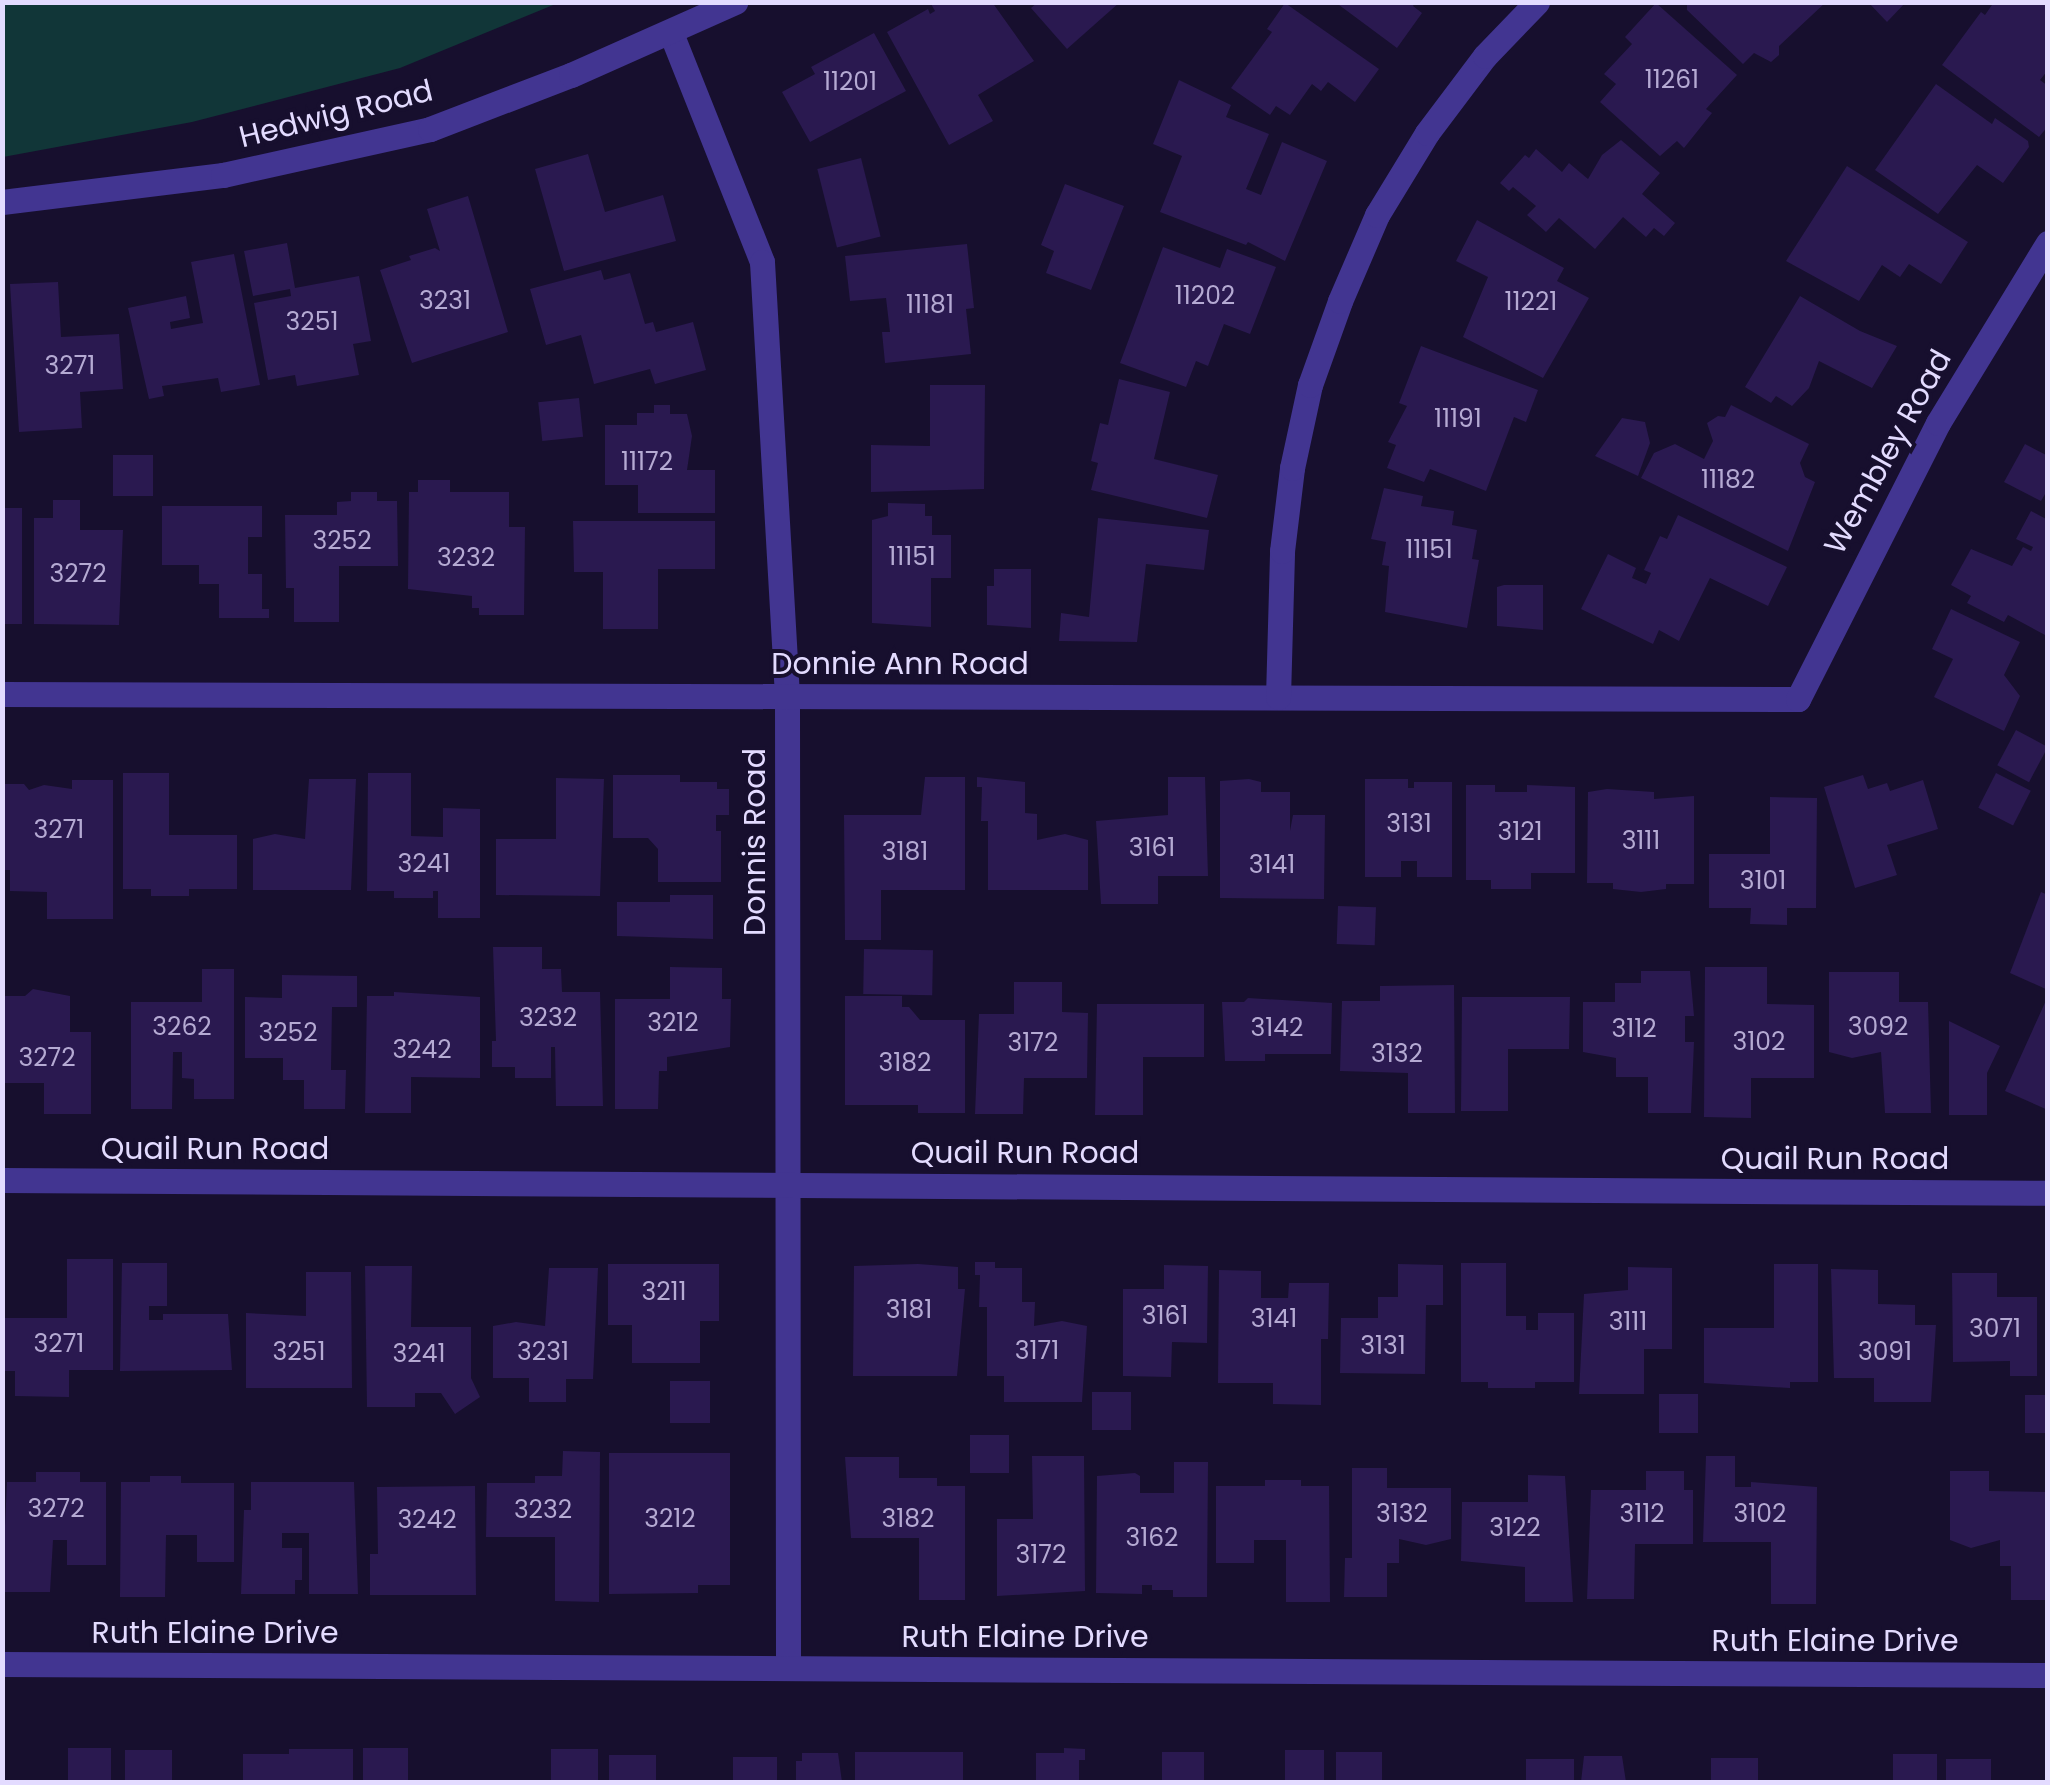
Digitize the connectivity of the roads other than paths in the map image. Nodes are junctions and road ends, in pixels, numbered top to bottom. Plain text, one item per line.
1 (735, 2) edge
2 (1538, 2) edge
3 (671, 33) junction
4 (2, 202) edge
5 (2048, 243) edge
6 (2, 694) edge
7 (787, 696) junction
8 (1278, 698) junction
9 (1798, 699) joint
10 (2, 1180) edge
11 (787, 1184) junction
12 (2048, 1193) edge
13 (2, 1664) edge
14 (788, 1668) junction
15 (2048, 1675) edge

1 - 3 street, Hedwig Road
2 - 8 street
3 - 4 street, Hedwig Road
3 - 7 street, Donnis Road
5 - 9 street, Wembley Road
6 - 7 street, Donnie Ann Road
7 - 8 street, Donnie Ann Road
7 - 11 street, Donnis Road
8 - 9 street, Donnie Ann Road
10 - 11 street, Quail Run Road
11 - 12 street, Quail Run Road
11 - 14 street, Donnis Road
13 - 14 street, Ruth Elaine Drive
14 - 15 street, Ruth Elaine Drive

